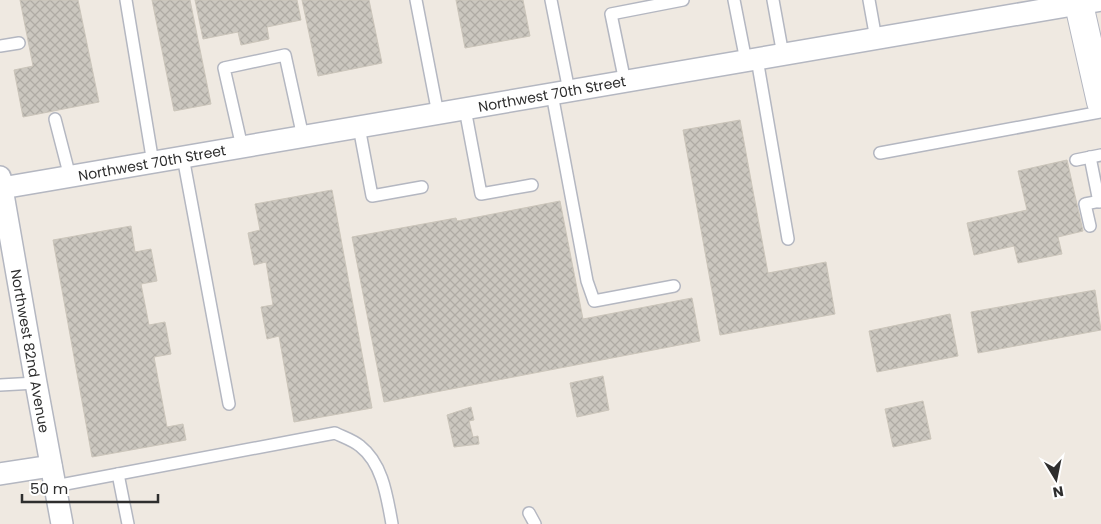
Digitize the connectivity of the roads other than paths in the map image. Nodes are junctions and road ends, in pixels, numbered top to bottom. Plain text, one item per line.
1 (126, 0) edge
2 (416, 0) edge
3 (551, 0) edge
4 (683, 0) edge
5 (734, 0) edge
6 (773, 0) edge
7 (869, 0) edge
8 (1086, 1) edge
9 (876, 39) junction
10 (19, 43) dead end
11 (0, 46) edge
12 (783, 55) junction
13 (751, 60) junction
14 (625, 82) junction
15 (560, 93) junction
16 (1101, 102) edge
17 (465, 109) junction
18 (1101, 112) edge
19 (438, 114) junction
20 (55, 119) dead end
21 (359, 127) junction
22 (303, 137) junction
23 (242, 147) junction
24 (880, 153) dead end
25 (1096, 156) edge
26 (183, 157) junction
27 (1076, 160) dead end
28 (154, 163) junction
29 (70, 177) junction
30 (1, 183) edge
31 (532, 185) dead end
32 (422, 186) dead end
33 (1100, 202) edge
34 (1090, 226) dead end
35 (788, 239) dead end
36 (6, 245) edge
37 (674, 286) dead end
38 (36, 383) junction
39 (0, 385) edge
40 (229, 404) dead end
41 (0, 474) edge
42 (118, 474) junction
43 (53, 476) junction
44 (529, 513) dead end
45 (62, 524) edge
46 (128, 524) edge
47 (392, 524) edge
48 (534, 524) edge

1 - 28 lane
2 - 19 lane
3 - 15 lane
4 - 14 lane
5 - 13 lane
6 - 12 lane
7 - 9 lane
8 - 9 street, Northwest 70th Street
8 - 16 street
9 - 12 street, Northwest 70th Street
10 - 11 lane
12 - 13 street, Northwest 70th Street
13 - 14 street, Northwest 70th Street
13 - 35 lane
14 - 15 street, Northwest 70th Street
15 - 17 street, Northwest 70th Street
15 - 37 lane
17 - 19 street, Northwest 70th Street
17 - 31 lane
18 - 24 lane
19 - 21 street, Northwest 70th Street
20 - 29 lane
21 - 22 street, Northwest 70th Street
21 - 32 lane
22 - 23 street, Northwest 70th Street
22 - 23 lane
23 - 26 street, Northwest 70th Street
25 - 27 lane
25 - 33 lane
26 - 28 street, Northwest 70th Street
26 - 40 lane
28 - 29 street, Northwest 70th Street
29 - 30 street, Northwest 70th Street
30 - 36 street, Northwest 82nd Avenue
33 - 34 lane
36 - 38 street, Northwest 82nd Avenue
38 - 39 lane
38 - 43 street, Northwest 82nd Avenue
41 - 43 street
42 - 43 lane
42 - 46 lane
42 - 47 lane
43 - 45 street, Northwest 82nd Avenue
44 - 48 lane

